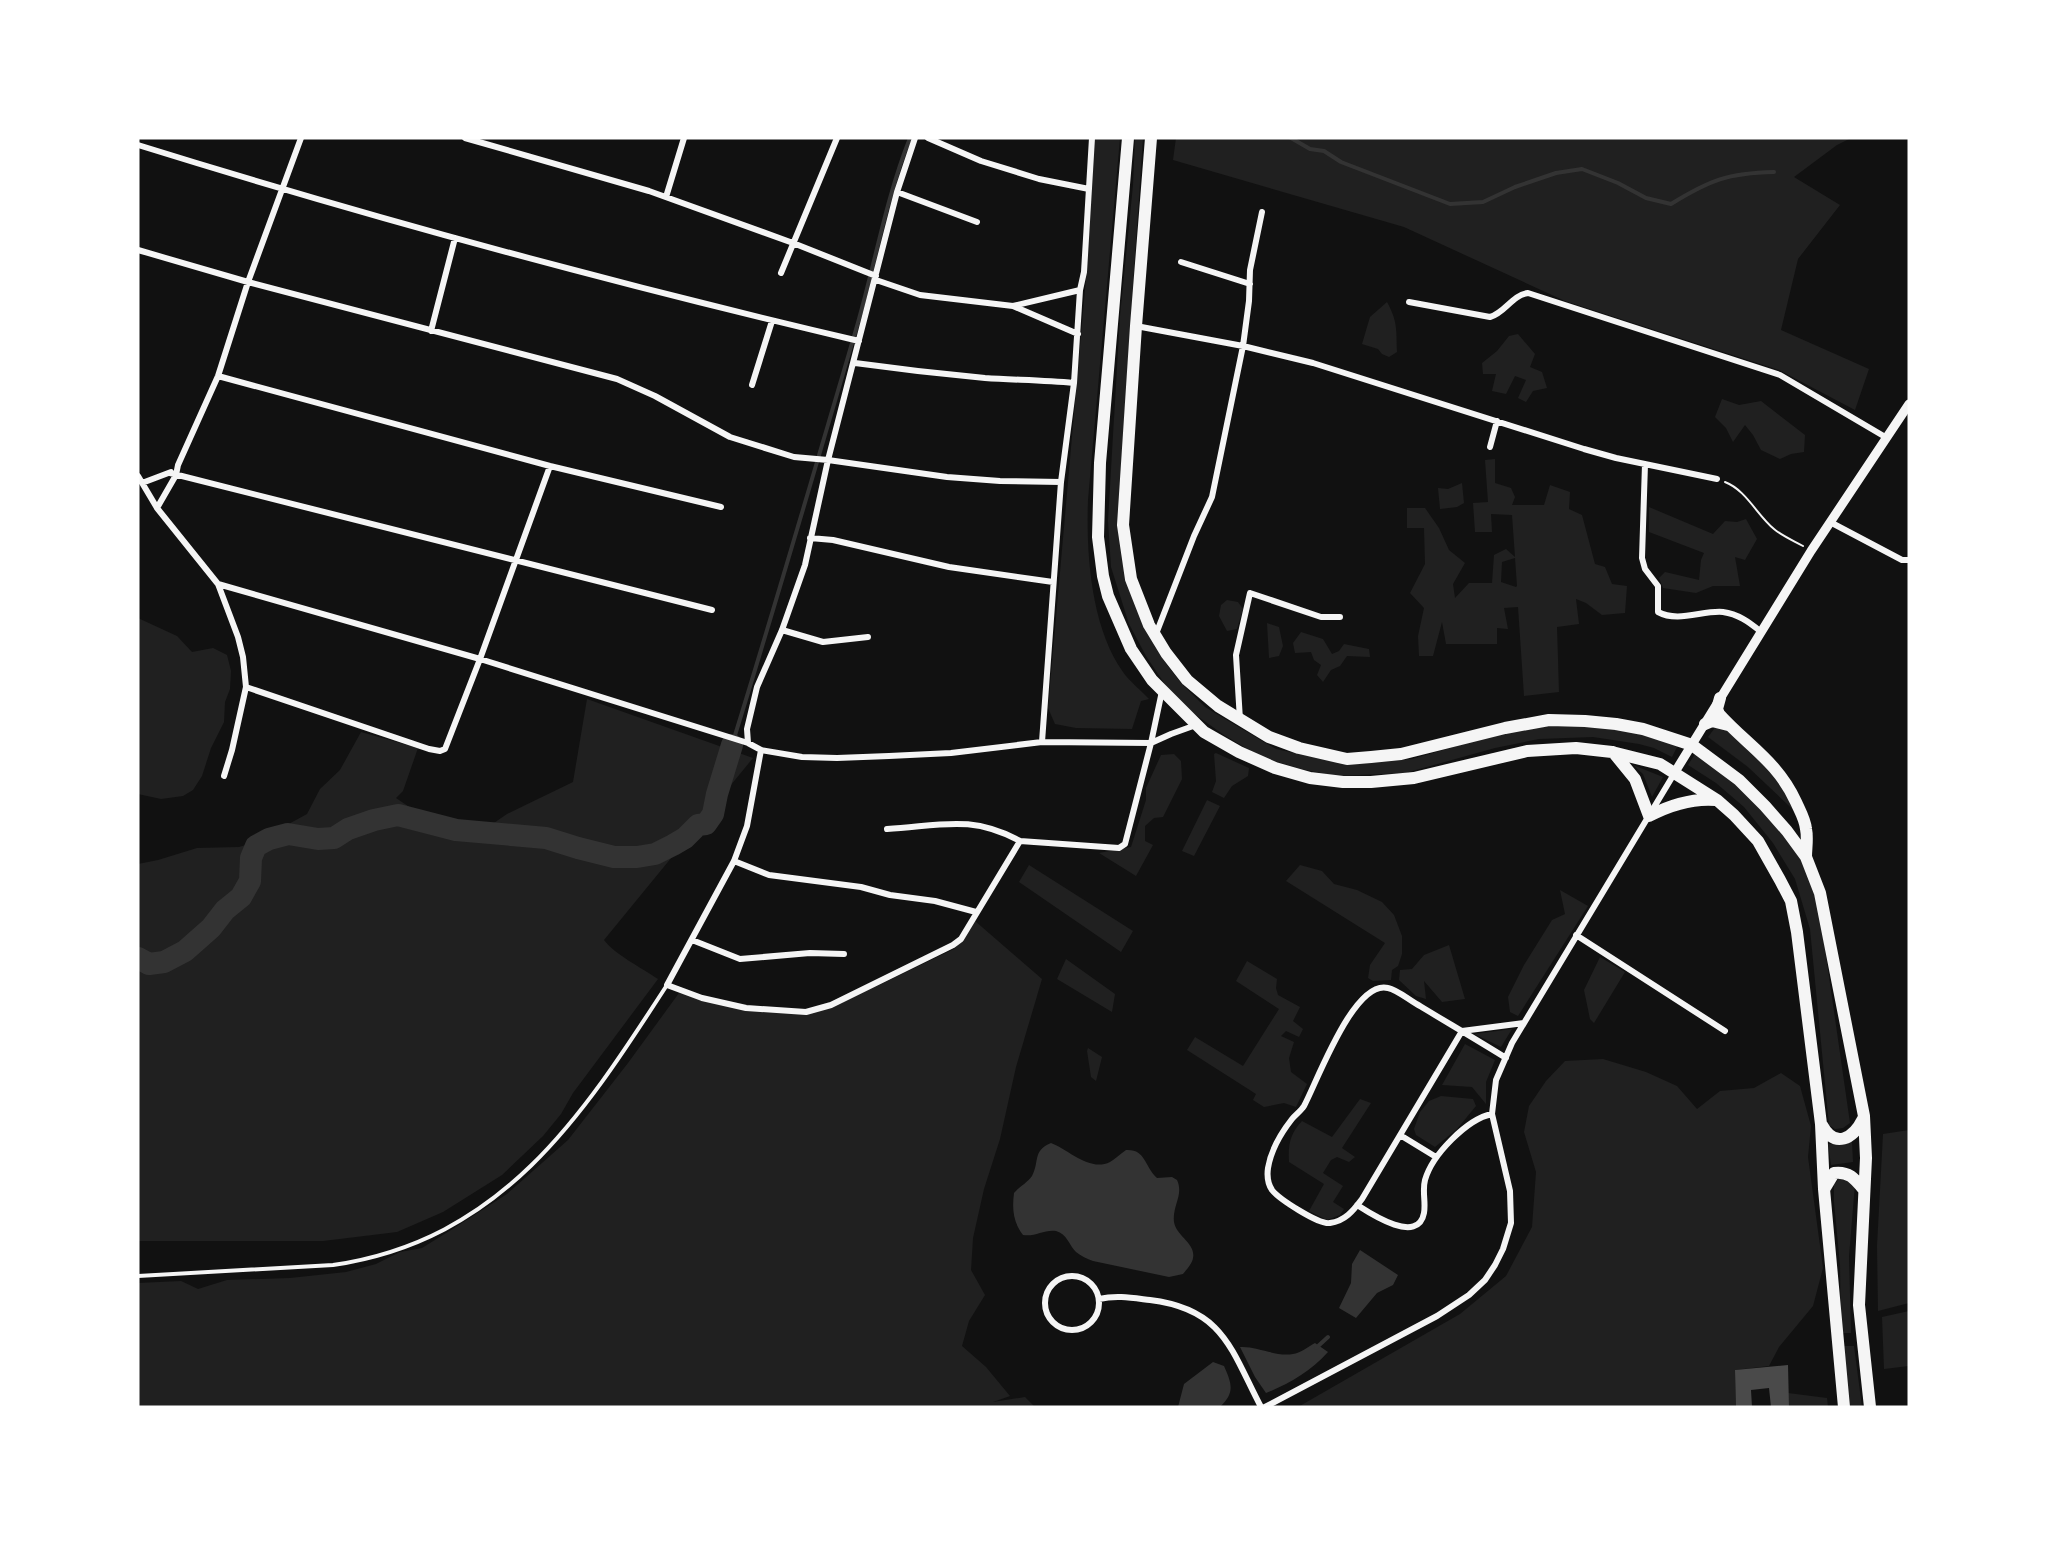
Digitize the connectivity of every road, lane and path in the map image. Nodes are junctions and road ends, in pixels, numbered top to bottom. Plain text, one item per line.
1 (301, 138) edge
2 (465, 138) edge
3 (684, 138) edge
4 (837, 138) edge
5 (915, 138) edge
6 (928, 138) edge
7 (1092, 138) edge
8 (1128, 138) edge
9 (1151, 138) edge
10 (138, 145) edge
11 (1089, 189) junction
12 (282, 190) junction
13 (897, 192) junction
14 (666, 197) junction
15 (1263, 212) dead end
16 (977, 222) dead end
17 (454, 238) junction
18 (794, 243) junction
19 (138, 250) edge
20 (1181, 262) dead end
21 (782, 273) dead end
22 (876, 278) junction
23 (248, 282) junction
24 (1250, 284) junction
25 (1080, 290) junction
26 (1409, 302) dead end
27 (1013, 306) junction
28 (772, 321) junction
29 (1136, 326) junction
30 (431, 331) junction
31 (1078, 334) junction
32 (859, 341) junction
33 (1244, 345) junction
34 (855, 363) junction
35 (218, 376) junction
36 (1074, 383) junction
37 (752, 385) dead end
38 (1909, 404) edge
39 (1497, 422) junction
40 (1887, 438) junction
41 (1490, 447) dead end
42 (826, 460) junction
43 (1645, 464) junction
44 (550, 466) junction
45 (173, 474) junction
46 (140, 479) edge
47 (1716, 479) joint
48 (1061, 482) junction
49 (721, 507) dead end
50 (157, 508) junction
51 (1830, 522) junction
52 (810, 538) junction
53 (1811, 551) junction
54 (516, 560) junction
55 (1909, 560) edge
56 (1053, 582) junction
57 (218, 584) junction
58 (712, 610) dead end
59 (1340, 617) dead end
60 (782, 630) junction
61 (1760, 631) junction
62 (1155, 635) junction
63 (868, 637) dead end
64 (480, 659) junction
65 (246, 687) junction
66 (1162, 691) junction
67 (1720, 698) junction
68 (1240, 721) junction
69 (1705, 724) junction
70 (1196, 725) junction
71 (1728, 725) junction
72 (1042, 742) junction
73 (748, 743) junction
74 (1151, 743) junction
75 (1692, 745) junction
76 (761, 750) junction
77 (1612, 752) junction
78 (1675, 772) junction
79 (224, 776) dead end
80 (1717, 800) junction
81 (1649, 816) junction
82 (887, 829) dead end
83 (1020, 841) junction
84 (1806, 857) junction
85 (734, 861) junction
86 (976, 912) junction
87 (1576, 935) junction
88 (692, 940) junction
89 (844, 954) dead end
90 (667, 985) junction
91 (1524, 1023) junction
92 (1462, 1031) junction
93 (1725, 1031) dead end
94 (1506, 1058) junction
95 (1492, 1114) junction
96 (1864, 1116) junction
97 (1821, 1124) junction
98 (1400, 1135) junction
99 (1436, 1157) junction
100 (1824, 1189) junction
101 (1864, 1190) junction
102 (1358, 1205) junction
103 (138, 1276) edge
104 (1099, 1299) junction
105 (1263, 1407) edge
106 (1844, 1407) edge
107 (1870, 1407) edge

1 - 12 street
2 - 14 street
3 - 14 street
4 - 18 street
5 - 13 street
6 - 11 street
7 - 11 street
8 - 66 main road
9 - 29 main road
10 - 12 street
11 - 25 street
12 - 17 street
12 - 23 street
13 - 16 street
13 - 22 street
14 - 18 street
15 - 24 street
17 - 28 street
17 - 30 street
18 - 21 street
18 - 22 street
19 - 23 street
20 - 24 street
22 - 27 street
22 - 32 street
23 - 30 street
23 - 35 street
24 - 33 street
25 - 27 street
25 - 31 street
26 - 40 street
27 - 31 street
28 - 32 street
28 - 37 street
29 - 33 street
29 - 62 main road
30 - 42 street
31 - 36 street
32 - 34 street
33 - 39 street
33 - 62 street
34 - 36 street
34 - 42 street
35 - 44 street
35 - 45 street
36 - 48 street
38 - 40 street
39 - 41 street
39 - 43 street
40 - 51 street
42 - 48 street
42 - 52 street
43 - 47 street
43 - 61 street
44 - 49 street
44 - 54 street
45 - 46 street
45 - 50 street
45 - 54 street
46 - 50 street
47 - 53 path
48 - 56 street
50 - 57 street
51 - 53 street
51 - 55 street
52 - 56 street
52 - 60 street
53 - 61 street
54 - 58 street
54 - 64 street
56 - 72 street
57 - 64 street
57 - 65 street
59 - 68 street
60 - 63 street
60 - 73 street
61 - 67 street
62 - 68 main road
64 - 65 street
64 - 73 street
65 - 79 street
66 - 70 main road
66 - 74 street
67 - 69 street
67 - 71 main road
68 - 75 main road
69 - 71 main road
69 - 75 street
70 - 74 street
70 - 77 main road
71 - 84 main road
72 - 74 street
72 - 76 street
73 - 76 street
74 - 83 street
75 - 78 street
75 - 84 main road
76 - 85 street
77 - 78 main road
77 - 81 main road
78 - 80 main road
78 - 81 street
80 - 81 main road
80 - 97 main road
81 - 87 street
82 - 83 street
83 - 86 street
84 - 96 main road
85 - 86 street
85 - 88 street
86 - 90 street
87 - 91 street
87 - 93 street
88 - 89 street
88 - 90 street
90 - 103 lane
91 - 92 street
91 - 94 street
92 - 94 street
92 - 98 street
92 - 102 street
94 - 95 street
95 - 99 street
95 - 105 street
96 - 97 main road
96 - 101 main road
97 - 100 main road
98 - 99 street
98 - 102 street
99 - 102 street
100 - 101 main road
100 - 106 main road
101 - 107 main road
104 - 104 street
104 - 105 street

